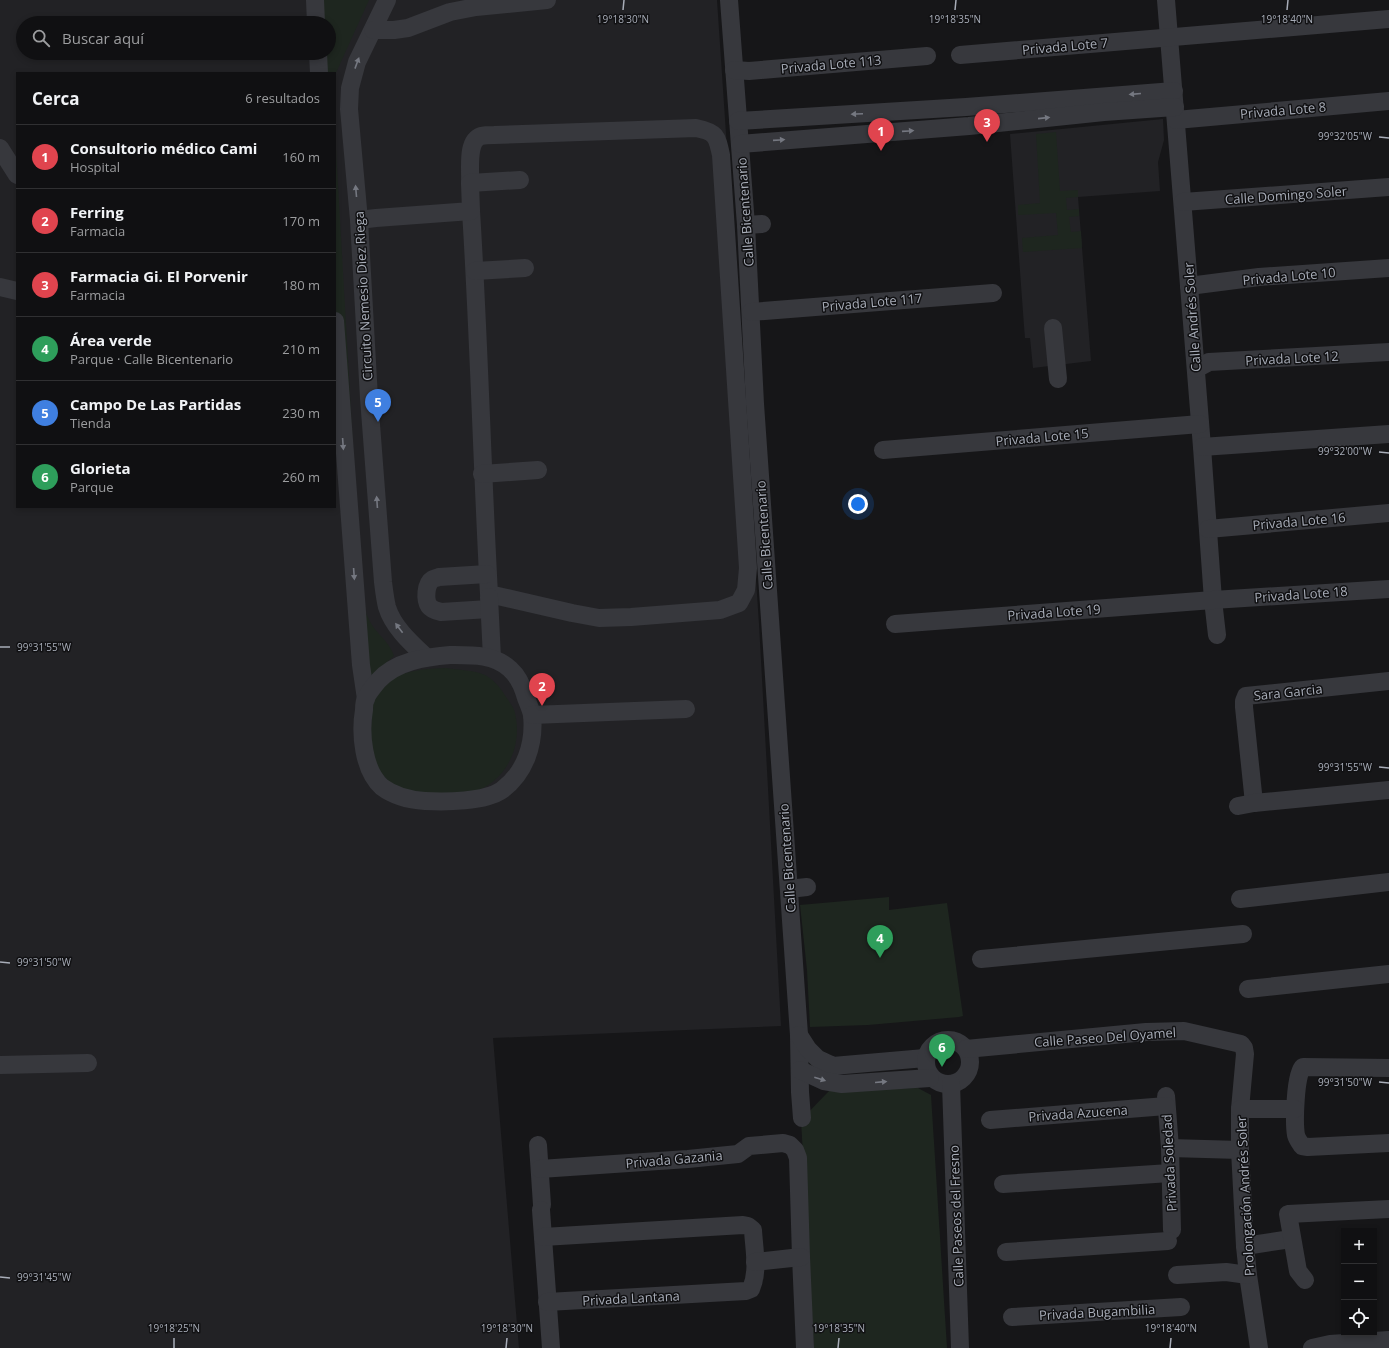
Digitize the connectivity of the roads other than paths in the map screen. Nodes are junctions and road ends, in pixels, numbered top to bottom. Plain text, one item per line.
1 (315, 0) edge
2 (387, 0) edge
3 (547, 0) edge
4 (729, 0) edge
5 (1166, 0) edge
6 (316, 16) edge
7 (1389, 20) edge
8 (373, 30) junction
9 (1170, 37) junction
10 (960, 55) dead end
11 (927, 56) dead end
12 (318, 60) edge
13 (734, 70) junction
14 (319, 72) edge
15 (1389, 101) edge
16 (1175, 106) junction
17 (966, 108) junction
18 (738, 121) junction
19 (969, 126) junction
20 (740, 144) junction
21 (0, 148) edge
22 (16, 173) edge
23 (520, 180) dead end
24 (470, 183) junction
25 (1389, 188) edge
26 (1183, 202) junction
27 (471, 211) junction
28 (359, 220) junction
29 (525, 268) dead end
30 (1389, 268) edge
31 (475, 271) junction
32 (1189, 286) junction
33 (0, 287) edge
34 (16, 291) edge
35 (993, 293) dead end
36 (751, 312) junction
37 (1053, 328) dead end
38 (336, 337) edge
39 (1389, 352) edge
40 (1196, 369) junction
41 (1058, 379) dead end
42 (369, 398) junction
43 (340, 400) junction
44 (1200, 424) junction
45 (1389, 434) edge
46 (1202, 447) junction
47 (884, 450) dead end
48 (538, 470) dead end
49 (482, 474) junction
50 (1389, 513) edge
51 (1208, 529) junction
52 (488, 574) junction
53 (1389, 589) edge
54 (1213, 600) junction
55 (489, 602) junction
56 (895, 624) dead end
57 (1217, 635) dead end
58 (426, 657) junction
59 (492, 658) junction
60 (1389, 681) edge
61 (366, 699) junction
62 (686, 709) dead end
63 (532, 714) junction
64 (1389, 790) edge
65 (1389, 882) edge
66 (807, 887) dead end
67 (789, 889) junction
68 (1240, 899) dead end
69 (1243, 934) dead end
70 (981, 960) dead end
71 (1389, 974) edge
72 (1248, 989) dead end
73 (799, 1035) junction
74 (1242, 1044) joint
75 (966, 1049) junction
76 (925, 1058) junction
77 (88, 1062) dead end
78 (0, 1065) edge
79 (1389, 1068) edge
80 (800, 1070) junction
81 (930, 1078) junction
82 (951, 1084) junction
83 (1166, 1101) joint
84 (1240, 1109) junction
85 (1295, 1109) junction
86 (802, 1118) dead end
87 (990, 1120) dead end
88 (1389, 1143) edge
89 (538, 1145) dead end
90 (1170, 1148) junction
91 (1240, 1150) junction
92 (540, 1169) junction
93 (1170, 1173) junction
94 (1003, 1184) dead end
95 (1389, 1209) edge
96 (543, 1237) junction
97 (1291, 1239) junction
98 (1245, 1246) junction
99 (1006, 1252) dead end
100 (801, 1257) junction
101 (755, 1262) junction
102 (1177, 1275) dead end
103 (1248, 1275) junction
104 (1305, 1280) dead end
105 (547, 1302) junction
106 (1181, 1308) dead end
107 (1012, 1317) dead end
108 (1389, 1340) edge
109 (551, 1348) edge
110 (805, 1348) edge
111 (960, 1348) edge
112 (1259, 1348) edge
113 (1312, 1348) edge

1 - 6 street
2 - 8 street, Circuito Nemesio Diez Riega
3 - 8 street
4 - 13 street, Calle Bicentenario
5 - 9 street, Calle Andrés Soler
7 - 9 street, Privada Lote 7
28 -> 8 street, Circuito Nemesio Diez Riega
9 - 10 street, Privada Lote 7
9 - 16 street, Calle Andrés Soler
11 - 13 street, Privada Lote 113
12 - 14 street
13 - 18 street, Calle Bicentenario
15 - 16 street, Privada Lote 8
16 -> 17 street
19 -> 16 street
16 - 26 street, Calle Andrés Soler
17 -> 18 street
17 - 19 street
18 - 20 street, Calle Bicentenario
20 -> 19 street
20 - 36 street, Calle Bicentenario
21 - 22 street
23 - 24 street
24 - 27 street
24 - 55 street
25 - 26 street, Calle Domingo Soler
26 - 32 street, Calle Andrés Soler
27 - 28 street
27 - 31 street
28 - 42 street, Circuito Nemesio Diez Riega
29 - 31 street
30 - 32 street, Privada Lote 10
31 - 49 street
32 - 40 street, Calle Andrés Soler
33 - 34 street
35 - 36 street, Privada Lote 117
36 - 67 street, Calle Bicentenario
37 - 41 street
38 - 43 street
39 - 40 street, Privada Lote 12
40 - 44 street, Calle Andrés Soler
42 - 43 street
58 -> 42 street, Circuito Nemesio Diez Riega
43 -> 61 street
44 - 46 street, Calle Andrés Soler
44 - 47 street, Privada Lote 15
45 - 46 street
46 - 51 street, Calle Andrés Soler
48 - 49 street
49 - 52 street
50 - 51 street, Privada Lote 16
51 - 54 street, Calle Andrés Soler
52 - 55 street
52 - 55 street
53 - 54 street, Privada Lote 18
54 - 56 street, Privada Lote 19
54 - 57 street, Calle Andrés Soler
55 - 59 street
58 - 59 street
58 - 61 street
59 - 63 street
60 - 64 street, Sara Garcia
61 - 63 street
62 - 63 street
65 - 68 street
66 - 67 street
67 - 73 street, Calle Bicentenario
69 - 70 street
71 - 72 street
73 - 76 street
73 - 80 street, Calle Bicentenario
74 - 75 street, Calle Paseo Del Oyamel
74 - 84 street, Prolongación Andrés Soler
75 - 76 street
75 - 82 street
76 - 81 street
77 - 78 street
79 - 85 street
80 -> 81 street
80 - 86 street, Calle Bicentenario
81 - 82 street
82 - 111 street, Calle Paseos del Fresno
83 - 87 street, Privada Azucena
83 - 90 street, Privada Soledad
84 - 85 street
84 - 91 street, Prolongación Andrés Soler
85 - 88 street
89 - 92 street
90 - 91 street
90 - 93 street, Privada Soledad
91 - 98 street, Prolongación Andrés Soler
92 - 96 street
92 - 100 street, Privada Gazania
93 - 94 street
93 - 99 street, Privada Soledad
95 - 97 street
96 - 101 street, Privada Lantana
96 - 105 street
97 - 98 street
97 - 104 street
98 - 103 street, Prolongación Andrés Soler
100 - 101 street
100 - 110 street
101 - 105 street, Privada Lantana
102 - 103 street
103 - 112 street, Prolongación Andrés Soler
105 - 109 street
106 - 107 street, Privada Bugambilia
108 - 113 street

